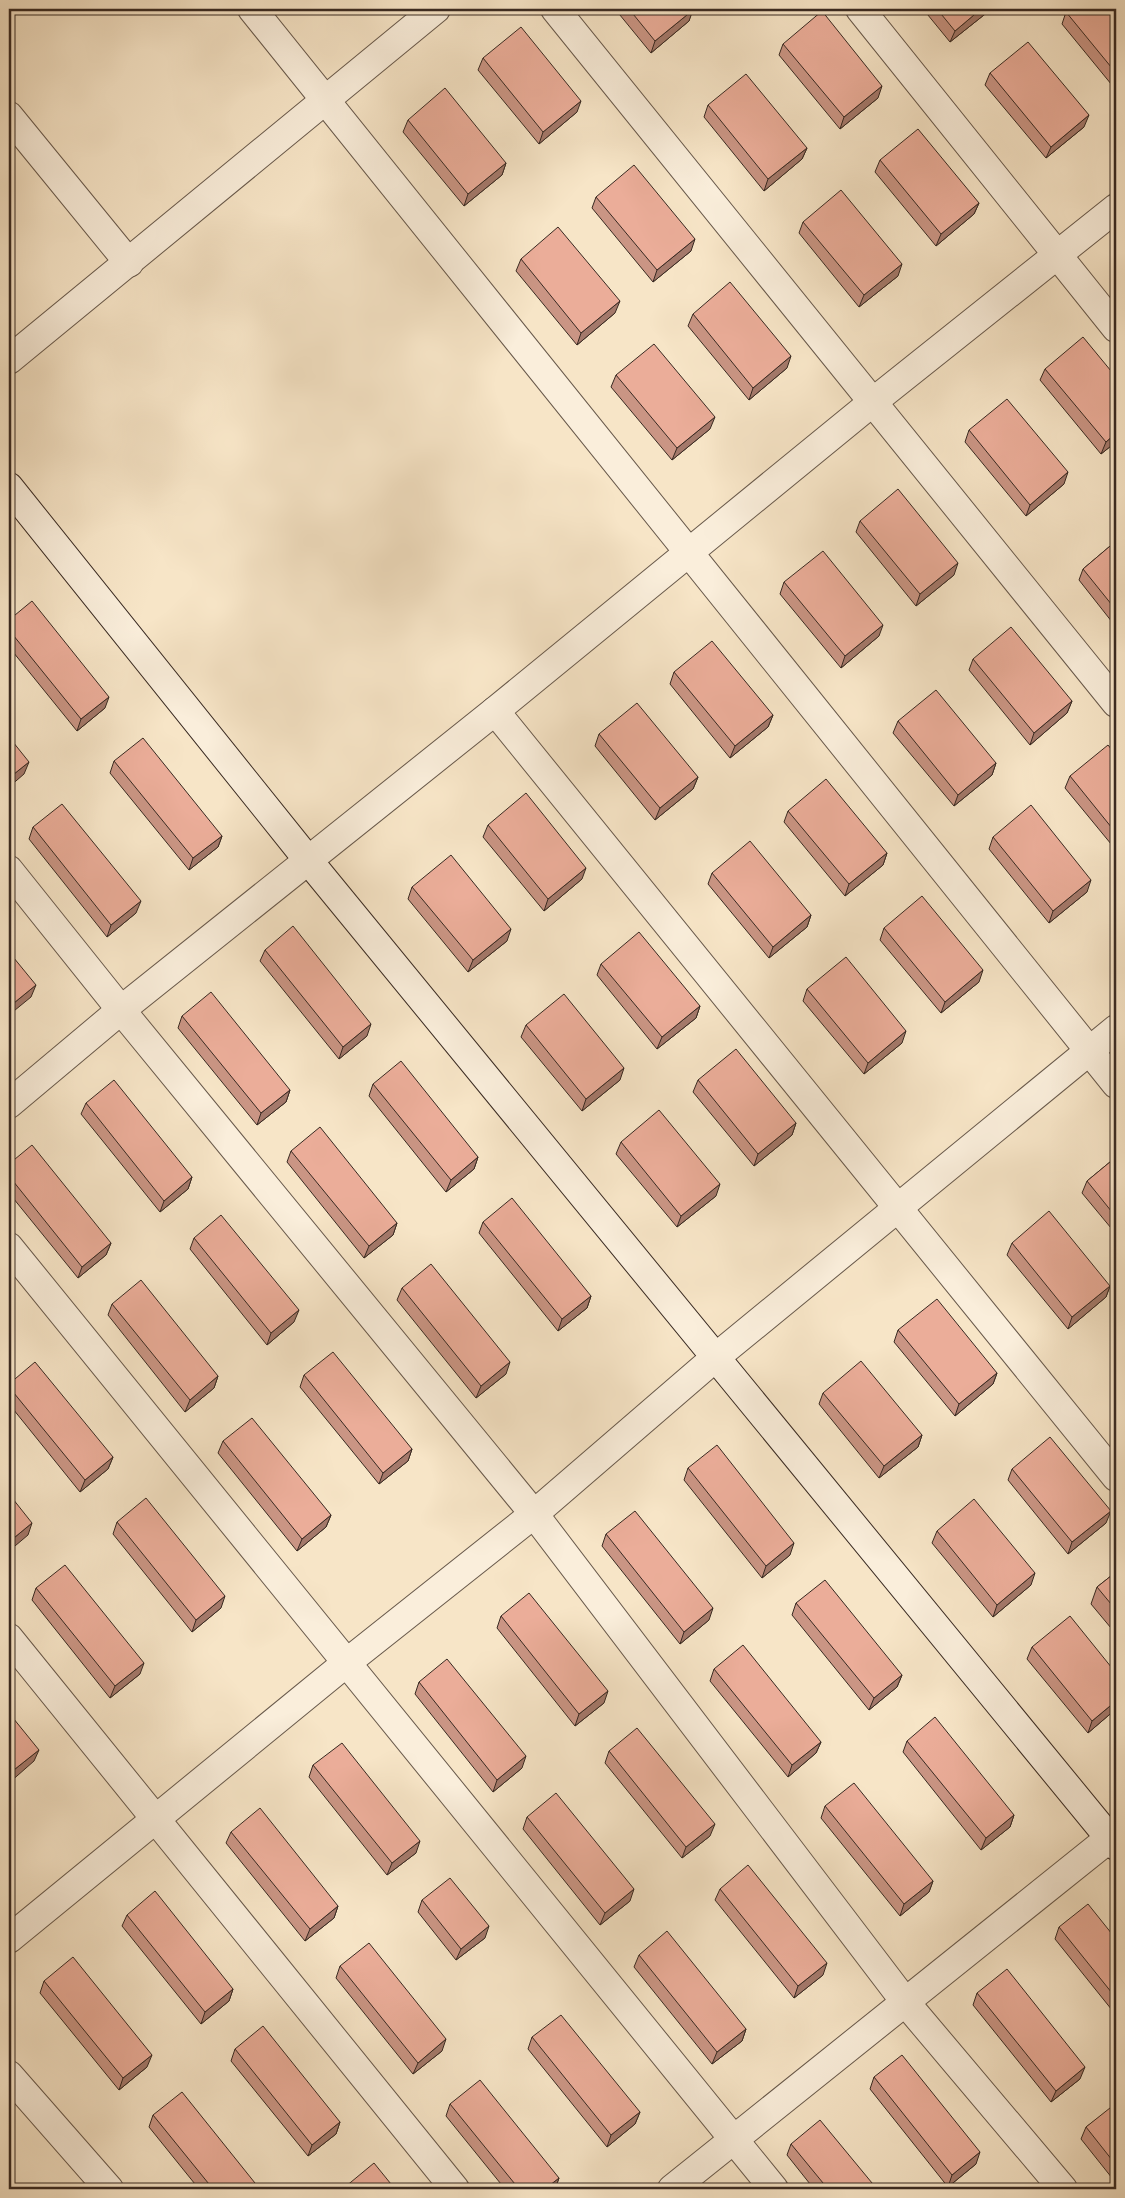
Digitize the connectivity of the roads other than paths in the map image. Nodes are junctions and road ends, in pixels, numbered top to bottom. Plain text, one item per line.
1 (252, 9) edge
2 (436, 9) edge
3 (555, 9) edge
4 (860, 9) edge
5 (326, 99) junction
6 (9, 116) edge
7 (1116, 208) edge
8 (1058, 256) junction
9 (129, 263) junction
10 (1116, 328) edge
11 (9, 360) edge
12 (874, 401) junction
13 (9, 487) edge
14 (689, 552) junction
15 (1116, 703) edge
16 (495, 711) junction
17 (308, 860) junction
18 (9, 870) edge
19 (121, 1010) junction
20 (1116, 1029) edge
21 (1089, 1051) junction
22 (1116, 1084) edge
23 (9, 1104) edge
24 (898, 1208) junction
25 (9, 1247) edge
26 (716, 1357) junction
27 (1116, 1477) edge
28 (534, 1514) junction
29 (9, 1638) edge
30 (346, 1664) junction
31 (156, 1819) junction
32 (1114, 1839) edge
33 (9, 1939) edge
34 (906, 2003) junction
35 (9, 2075) edge
36 (733, 2139) junction
37 (109, 2189) edge
38 (455, 2189) edge
39 (672, 2189) edge
40 (774, 2189) edge
41 (1063, 2189) edge

1 - 5 street
2 - 5 street
3 - 12 street
4 - 8 street
5 - 9 street
5 - 14 street
6 - 9 street
7 - 8 street
8 - 10 street
8 - 12 street
9 - 11 street
12 - 14 street
12 - 15 street
13 - 17 street
14 - 16 street
14 - 21 street
16 - 17 street
16 - 24 street
17 - 19 street
17 - 26 street
18 - 19 street
19 - 23 street
19 - 28 street
20 - 21 street
21 - 22 street
21 - 24 street
24 - 26 street
24 - 27 street
25 - 30 street
26 - 28 street
26 - 32 street
28 - 30 street
28 - 34 street
29 - 31 street
30 - 31 street
30 - 36 street
31 - 33 street
31 - 38 street
32 - 34 street
34 - 36 street
34 - 41 street
35 - 37 street
36 - 39 street
36 - 40 street

